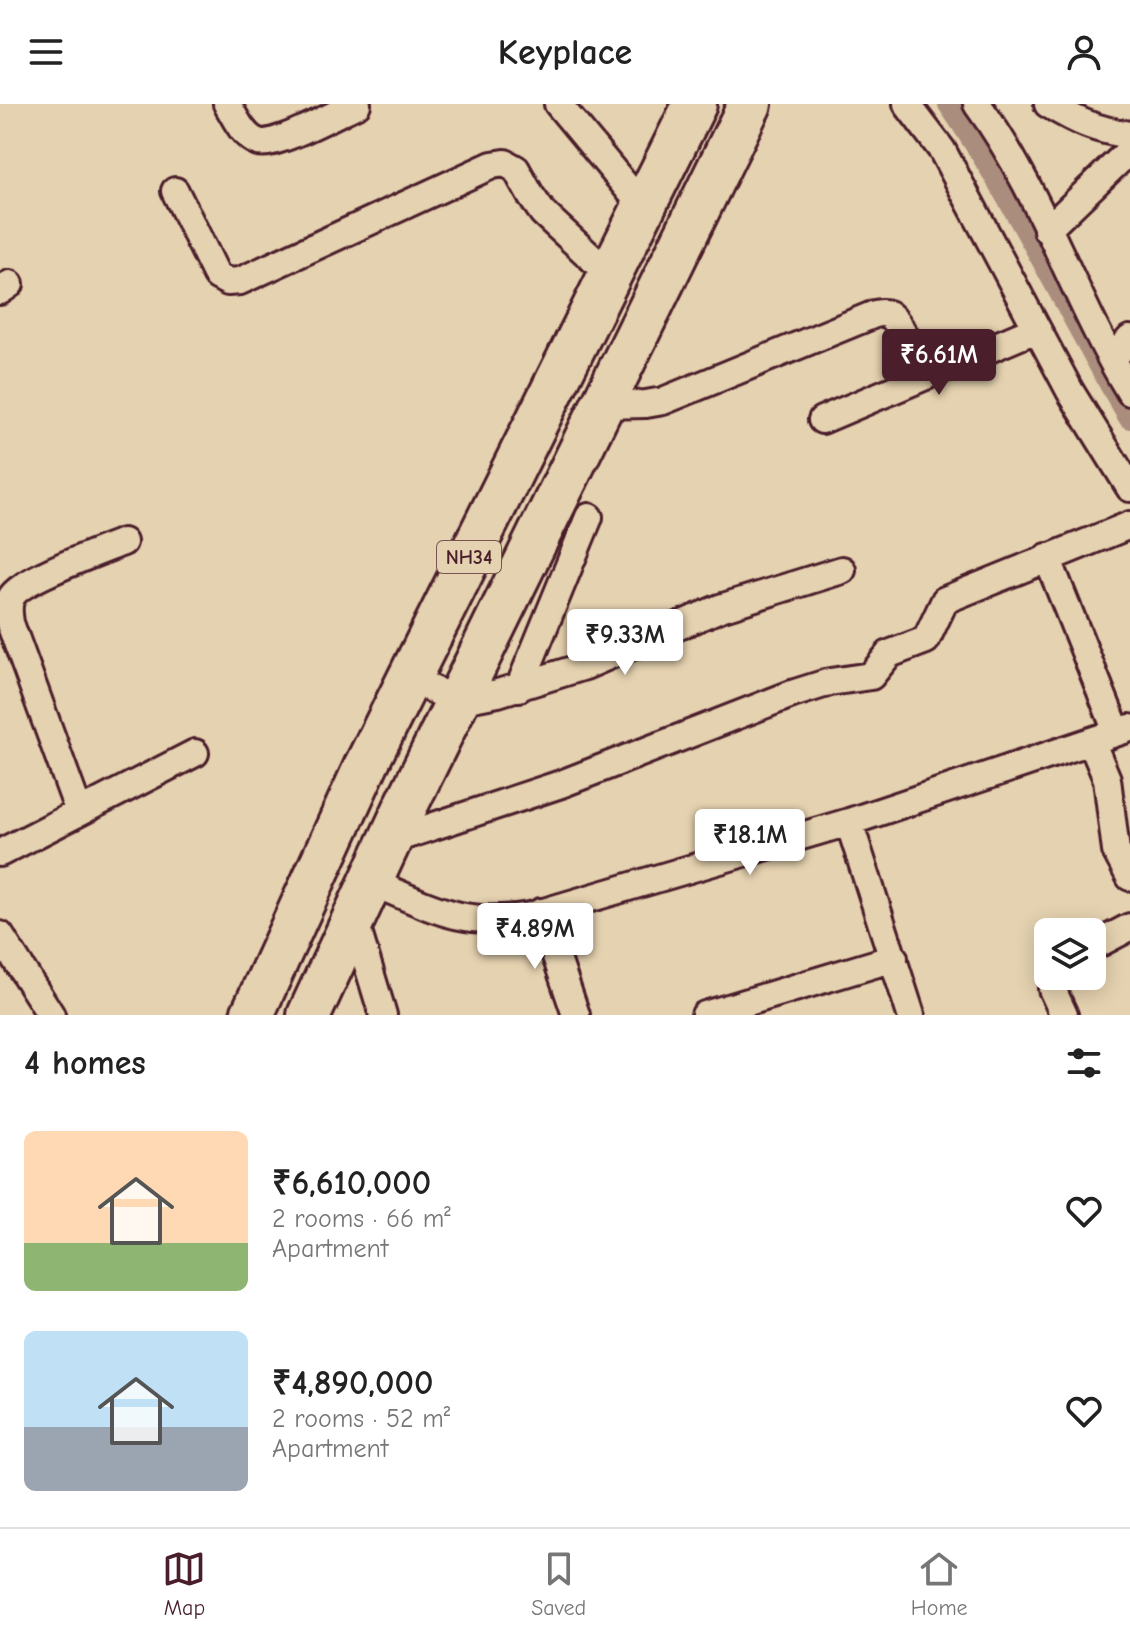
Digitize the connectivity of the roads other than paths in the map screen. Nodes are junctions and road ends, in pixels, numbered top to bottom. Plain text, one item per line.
1 (227, 104) edge
2 (357, 104) edge
3 (558, 104) edge
4 (695, 104) edge
5 (750, 104) edge
6 (907, 104) edge
7 (977, 104) edge
8 (1048, 104) edge
9 (1130, 135) edge
10 (1130, 150) edge
11 (175, 191) dead end
12 (644, 208) junction
13 (1047, 230) junction
14 (610, 275) junction
15 (1036, 329) junction
16 (1130, 339) edge
17 (1112, 359) junction
18 (926, 376) junction
19 (1130, 392) edge
20 (602, 405) junction
21 (822, 420) dead end
22 (1130, 488) edge
23 (589, 517) dead end
24 (1130, 525) edge
25 (123, 542) dead end
26 (1047, 557) junction
27 (842, 570) dead end
28 (409, 678) junction
29 (519, 688) junction
30 (457, 701) junction
31 (1124, 730) edge
32 (1091, 741) junction
33 (195, 753) dead end
34 (79, 812) junction
35 (849, 822) junction
36 (389, 841) junction
37 (0, 853) edge
38 (1130, 877) edge
39 (362, 900) junction
40 (541, 912) junction
41 (1130, 927) edge
42 (0, 935) edge
43 (1106, 940) edge
44 (894, 958) junction
45 (1052, 990) edge
46 (51, 1015) edge
47 (252, 1015) edge
48 (309, 1015) edge
49 (383, 1015) edge
50 (576, 1015) edge
51 (705, 1015) edge
52 (911, 1015) edge
53 (1064, 1015) edge

1 - 2 street
3 - 12 street
4 - 12 highway, NH34
5 - 20 highway, NH34
6 - 15 street
7 - 13 street
8 - 9 street
10 - 13 street
11 - 14 street
12 - 14 highway, NH34
13 - 17 street
14 - 28 highway, NH34
15 - 18 street
15 - 22 street
16 - 17 street
17 - 19 street
18 - 20 street
18 - 21 street
20 - 30 highway, NH34
23 - 29 street
24 - 26 street
25 - 34 street
26 - 31 street
26 - 36 street
27 - 29 street
28 - 30 street
28 - 47 highway, NH34
29 - 30 street
30 - 36 highway, NH34
31 - 32 street
32 - 35 street
32 - 38 street
33 - 34 street
34 - 37 street
35 - 40 street
35 - 44 street
36 - 39 highway, NH34
39 - 40 street
39 - 48 highway, NH34
39 - 49 street
40 - 50 street
41 - 43 street
42 - 46 street
44 - 51 street
44 - 52 street
45 - 53 street

